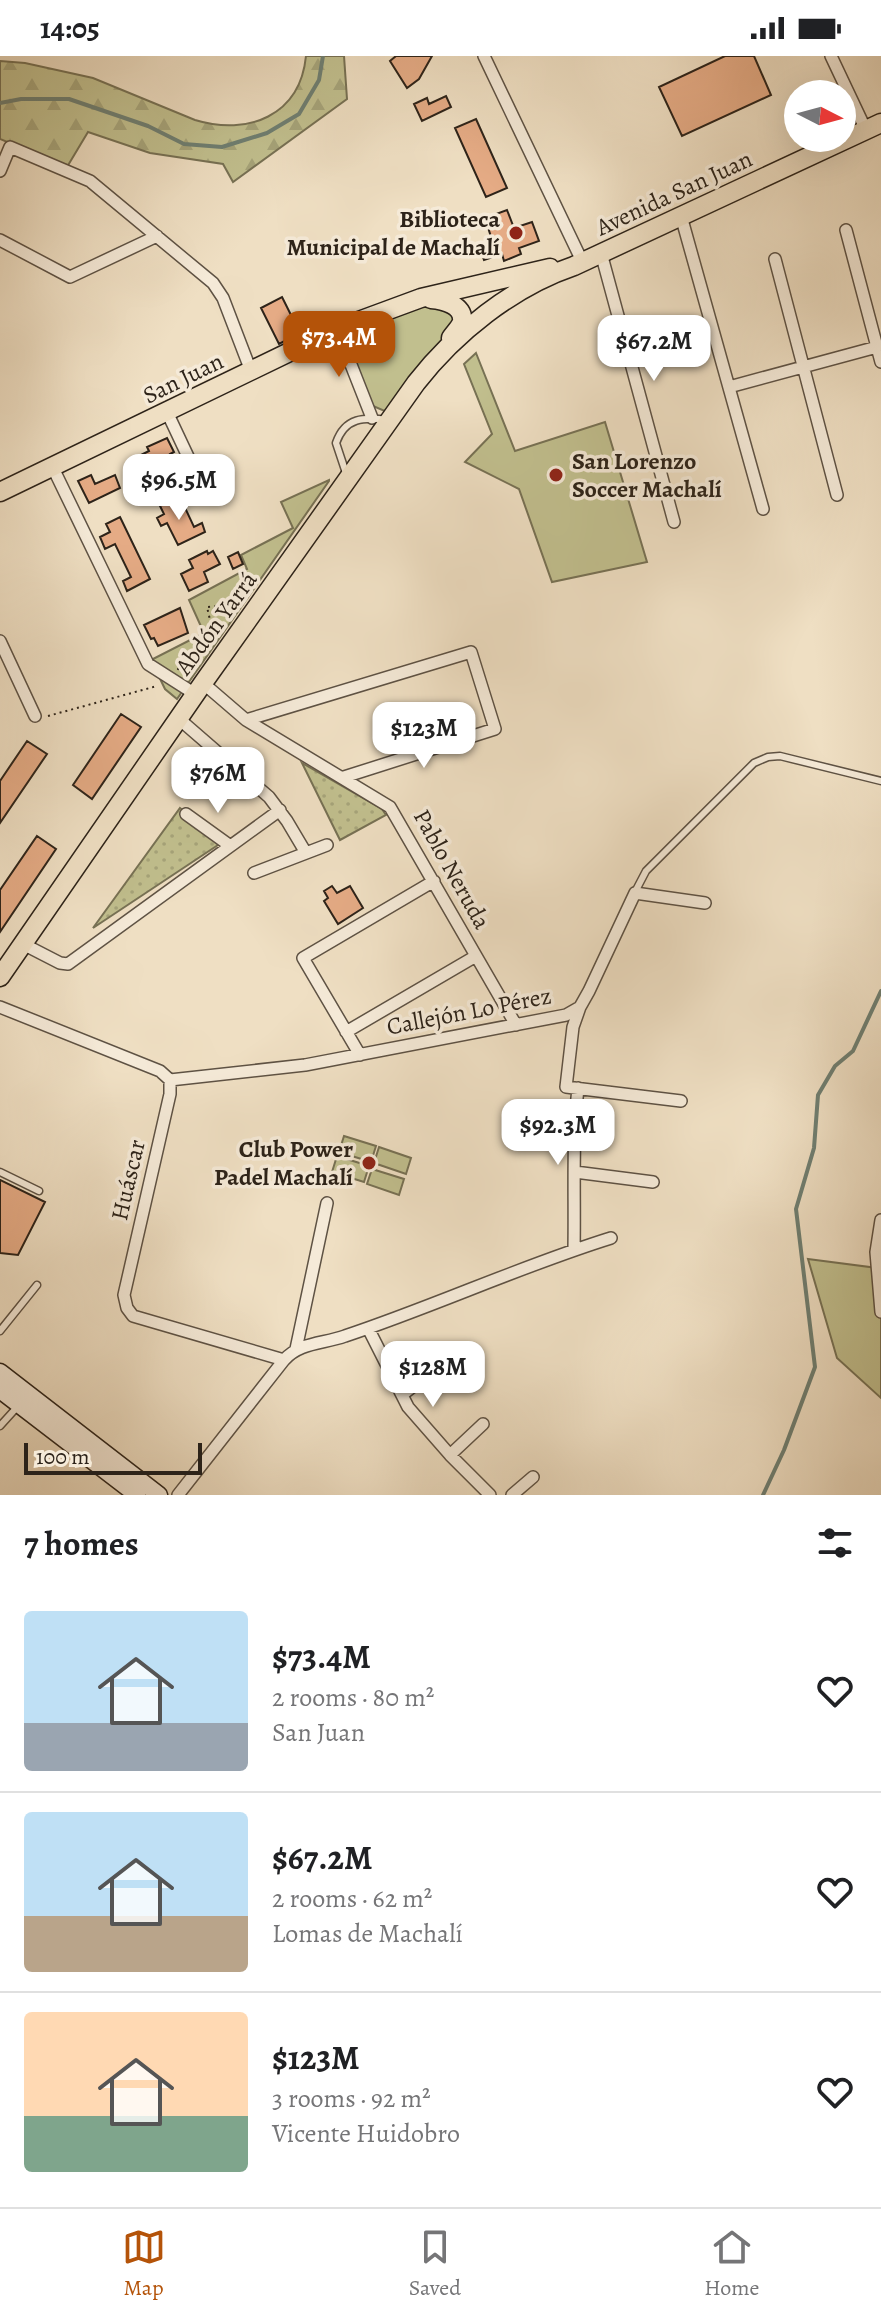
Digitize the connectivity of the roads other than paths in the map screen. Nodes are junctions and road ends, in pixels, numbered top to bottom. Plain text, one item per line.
1 (484, 56) edge
2 (831, 56) edge
3 (874, 127) edge
4 (0, 171) edge
5 (681, 216) junction
6 (846, 230) dead end
7 (157, 236) junction
8 (0, 240) edge
9 (601, 253) junction
10 (775, 259) dead end
11 (578, 264) junction
12 (421, 298) junction
13 (337, 329) junction
14 (448, 345) junction
15 (877, 347) junction
16 (881, 362) edge
17 (803, 367) junction
18 (251, 371) junction
19 (729, 387) junction
20 (167, 412) junction
21 (381, 419) junction
22 (53, 468) junction
23 (348, 480) junction
24 (0, 492) edge
25 (837, 495) dead end
26 (207, 497) dead end
27 (763, 509) dead end
28 (674, 522) dead end
29 (0, 641) edge
30 (199, 688) junction
31 (35, 716) dead end
32 (178, 718) junction
33 (246, 720) junction
34 (344, 777) junction
35 (881, 781) edge
36 (280, 810) junction
37 (186, 814) dead end
38 (229, 845) junction
39 (327, 845) dead end
40 (306, 853) junction
41 (254, 873) dead end
42 (434, 881) junction
43 (635, 893) junction
44 (705, 903) dead end
45 (23, 944) junction
46 (476, 956) junction
47 (0, 977) edge
48 (0, 1007) edge
49 (580, 1007) junction
50 (516, 1025) junction
51 (346, 1032) junction
52 (360, 1055) junction
53 (170, 1080) junction
54 (578, 1088) junction
55 (681, 1101) dead end
56 (0, 1172) edge
57 (575, 1172) junction
58 (653, 1182) dead end
59 (39, 1191) dead end
60 (327, 1203) dead end
61 (881, 1220) edge
62 (611, 1238) dead end
63 (574, 1249) junction
64 (37, 1285) dead end
65 (881, 1312) edge
66 (368, 1328) junction
67 (0, 1331) edge
68 (296, 1349) junction
69 (284, 1360) junction
70 (0, 1372) edge
71 (425, 1377) dead end
72 (0, 1390) edge
73 (402, 1395) junction
74 (19, 1405) junction
75 (483, 1424) dead end
76 (0, 1426) edge
77 (450, 1455) junction
78 (533, 1477) dead end
79 (137, 1495) edge
80 (159, 1495) edge
81 (178, 1495) edge
82 (490, 1495) edge
83 (512, 1495) edge

1 - 11 street
2 - 3 street
3 - 5 main road, Avenida San Juan
4 - 7 street
5 - 9 main road, Avenida San Juan
5 - 19 street
6 - 15 street
7 - 8 street
7 - 18 street
9 - 11 main road, Avenida San Juan
9 - 28 street
10 - 17 street
11 - 12 main road, San Juan
11 - 14 main road, Abdón Yarrá
12 - 13 main road, San Juan
12 - 14 main road
13 - 18 main road, San Juan
13 - 21 street
14 - 21 main road, Abdón Yarrá
15 - 16 street
15 - 17 street
17 - 19 street
17 - 25 street
18 - 20 main road, San Juan
19 - 27 street
20 - 22 main road, San Juan
20 - 26 street
21 - 23 main road, Abdón Yarrá
21 - 23 lane
22 - 24 main road, San Juan
22 - 30 street, Pablo Neruda
23 - 30 main road, Abdón Yarrá
29 - 31 street
30 - 32 main road, Abdón Yarrá
30 - 33 street, Pablo Neruda
32 - 36 street
32 - 45 main road, Abdón Yarrá
33 - 34 street, Pablo Neruda
33 - 34 street
34 - 42 street, Pablo Neruda
35 - 43 lane
36 - 38 street
36 - 40 street
37 - 38 street
38 - 45 street
39 - 40 street
40 - 41 street
42 - 46 street, Pablo Neruda
42 - 51 street
43 - 44 street
43 - 49 street, Callejón Lo Pérez
45 - 47 main road, Abdón Yarrá
46 - 50 street, Pablo Neruda
46 - 51 street
48 - 53 street
49 - 50 street, Callejón Lo Pérez
49 - 54 street
50 - 52 street, Callejón Lo Pérez
51 - 52 street
52 - 53 street, Callejón Lo Pérez
53 - 69 street, Huáscar
54 - 55 street
54 - 57 street
56 - 59 lane
57 - 58 street
57 - 63 street
60 - 68 street
61 - 65 street
62 - 63 street
63 - 66 street
64 - 67 lane
66 - 68 street
66 - 73 street
68 - 69 street
69 - 81 street
70 - 80 main road
71 - 73 street
72 - 74 main road
73 - 77 street
74 - 76 lane
74 - 79 main road
75 - 77 street
77 - 82 street
78 - 83 street

